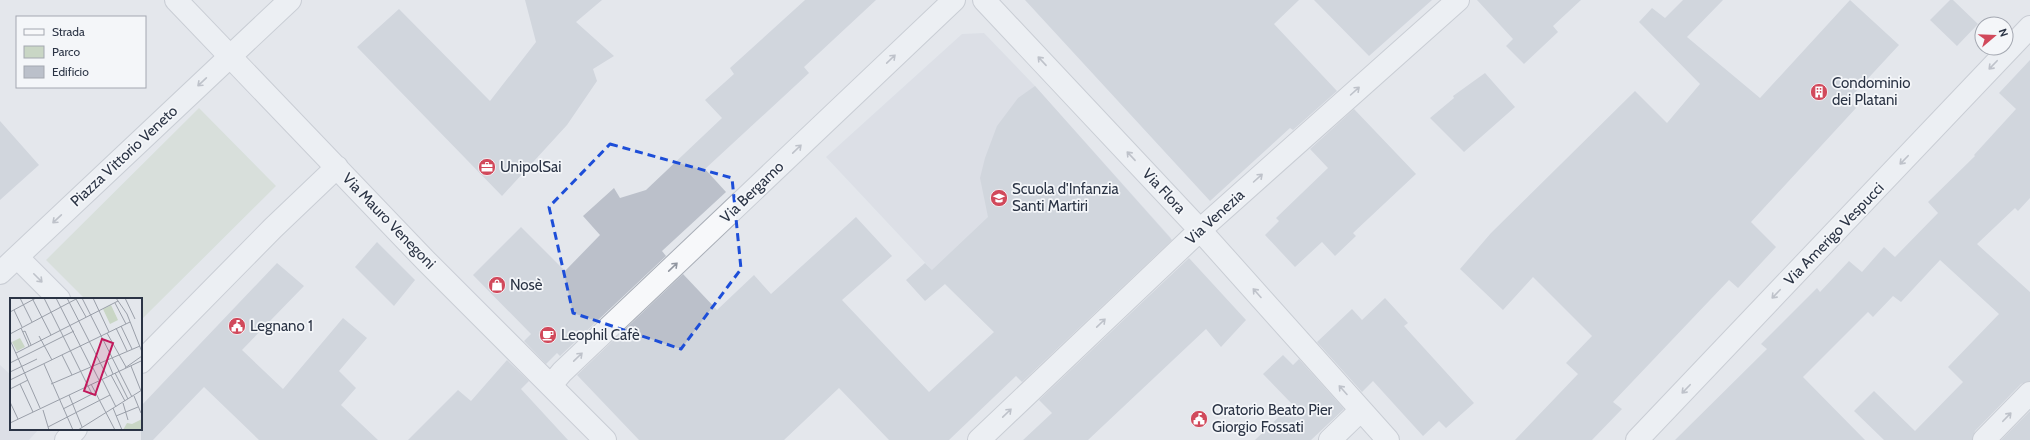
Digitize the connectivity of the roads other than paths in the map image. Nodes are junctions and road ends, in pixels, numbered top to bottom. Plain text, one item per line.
1 (176, 0) edge
2 (290, 0) edge
3 (954, 0) edge
4 (984, 0) edge
5 (1458, 0) edge
6 (2030, 27) edge
7 (231, 56) junction
8 (337, 167) junction
9 (1200, 230) junction
10 (17, 257) junction
11 (0, 273) edge
12 (58, 298) edge
13 (142, 361) edge
14 (551, 385) junction
15 (2030, 393) edge
16 (1361, 410) junction
17 (75, 430) edge
18 (66, 440) edge
19 (605, 440) edge
20 (979, 440) edge
21 (1330, 440) edge
22 (1388, 440) edge
23 (1637, 440) edge
24 (1984, 440) edge

1 - 7 street, Via Mauro Venegoni
2 - 7 street, Piazza Vittorio Veneto
14 -> 3 street, Via Bergamo
9 -> 4 street, Via Flora
9 -> 5 street, Via Venezia
6 -> 23 street, Via Amerigo Vespucci
7 - 8 street, Via Mauro Venegoni
7 -> 10 street, Piazza Vittorio Veneto
8 - 13 street
8 - 14 street, Via Mauro Venegoni
16 -> 9 street, Via Flora
20 -> 9 street, Via Venezia
10 - 11 street, Piazza Vittorio Veneto
10 -> 12 street
14 - 19 street, Via Mauro Venegoni
24 -> 15 street
16 - 21 street
16 - 22 street, Via Flora
17 - 18 street

